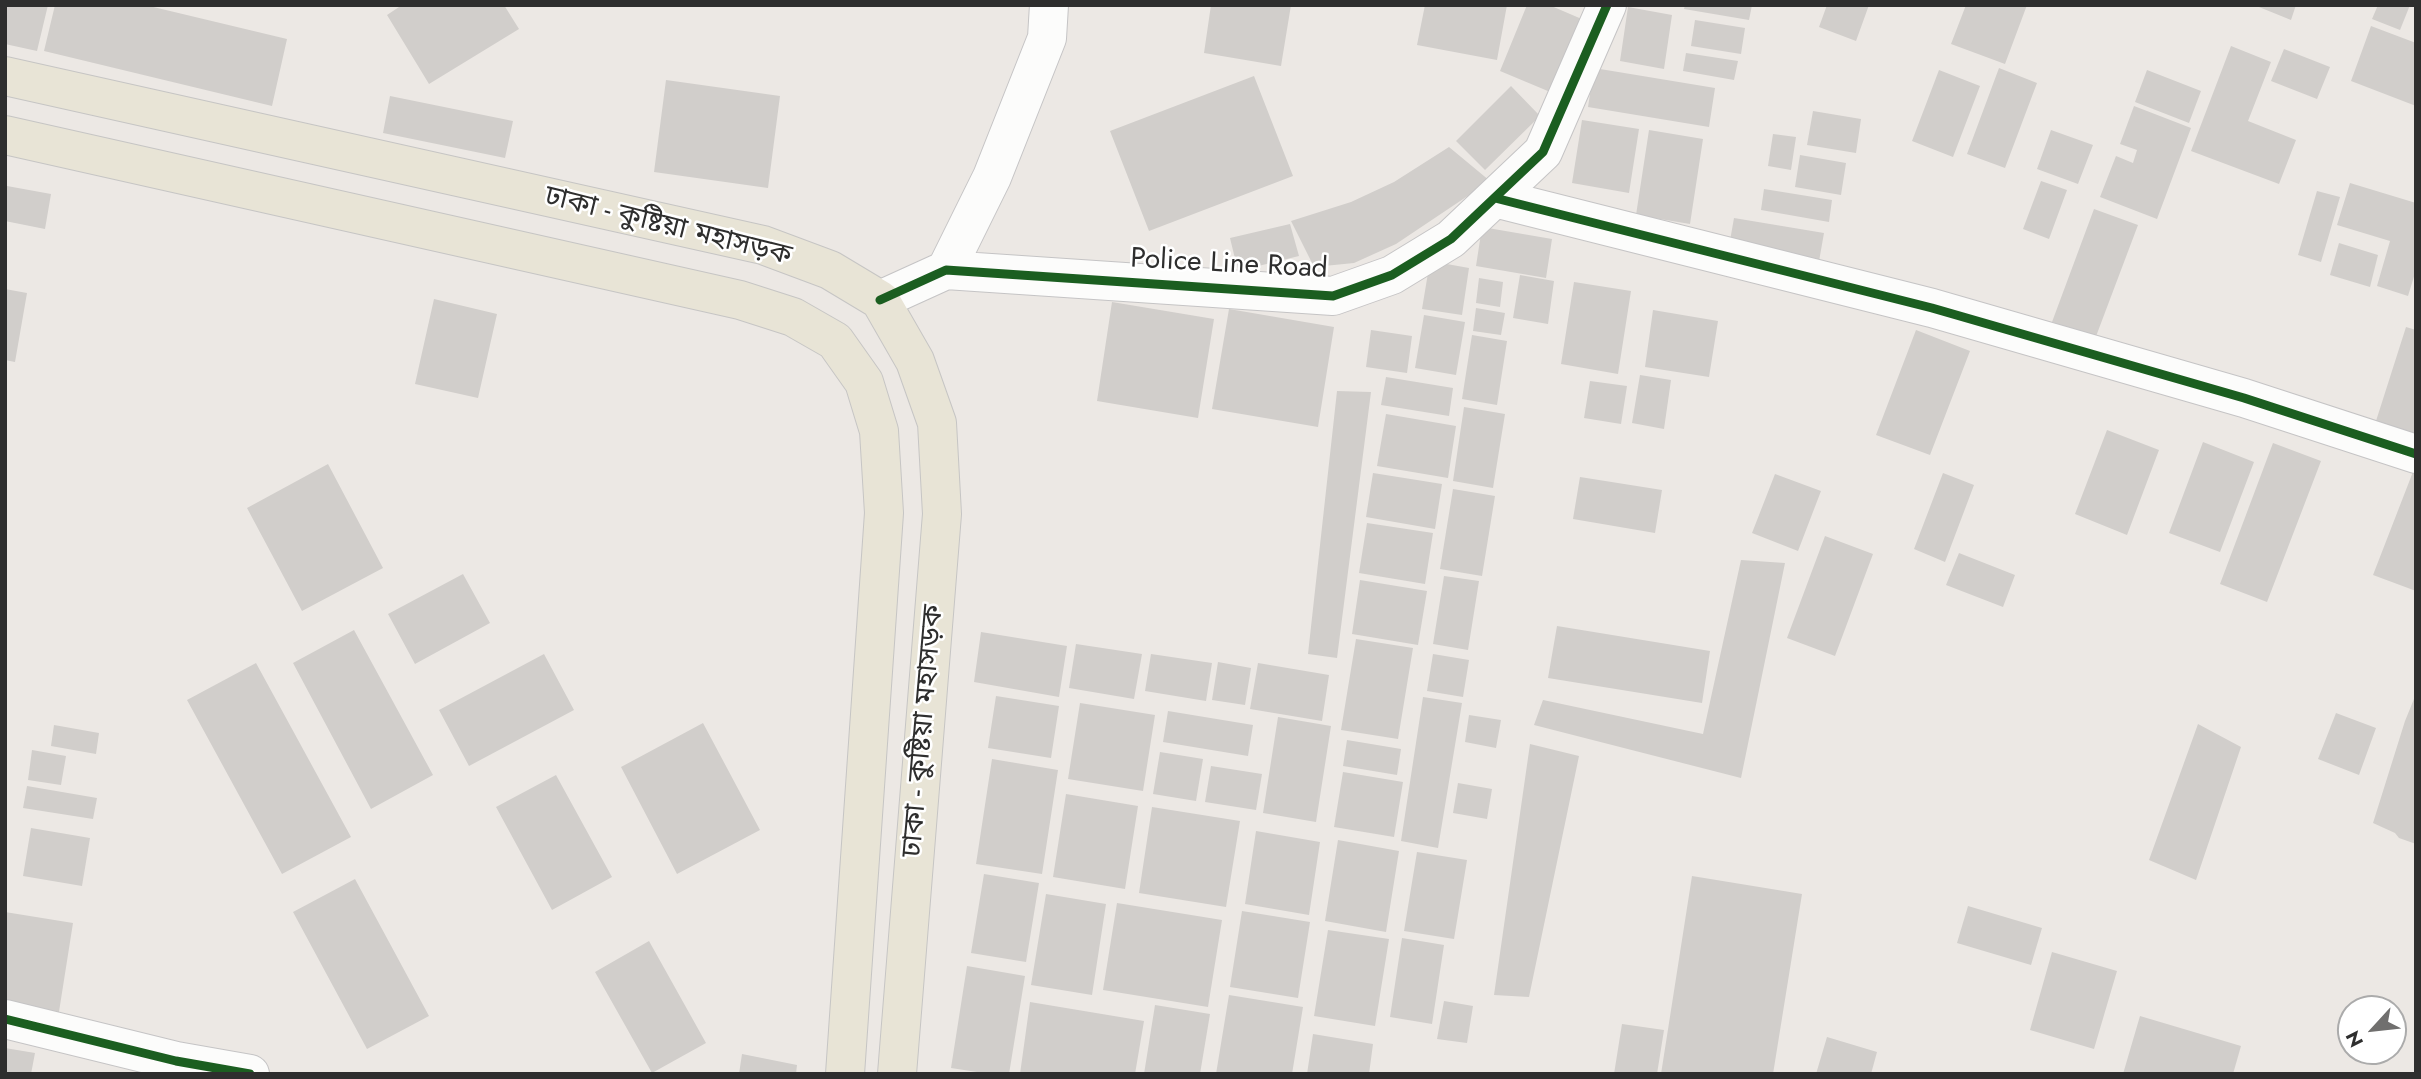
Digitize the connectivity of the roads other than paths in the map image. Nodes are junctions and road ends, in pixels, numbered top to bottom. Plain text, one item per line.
1 (1049, 5) edge
2 (1606, 5) edge
3 (5, 76) edge
4 (5, 135) edge
5 (1495, 198) junction
6 (946, 270) junction
7 (880, 299) junction
8 (2416, 454) edge
9 (5, 1019) edge
10 (250, 1074) edge
11 (845, 1074) edge
12 (897, 1074) edge

1 - 6 street
2 - 5 street, Police Line Road
3 - 7 main road, ঢাকা - কুষ্টিয়া মহাসড়ক
4 - 11 main road, ঢাকা - কুষ্টিয়া মহাসড়ক
5 - 6 street, Police Line Road
5 - 8 street
6 - 7 street, Police Line Road
7 - 12 main road, ঢাকা - কুষ্টিয়া মহাসড়ক
9 - 10 street

